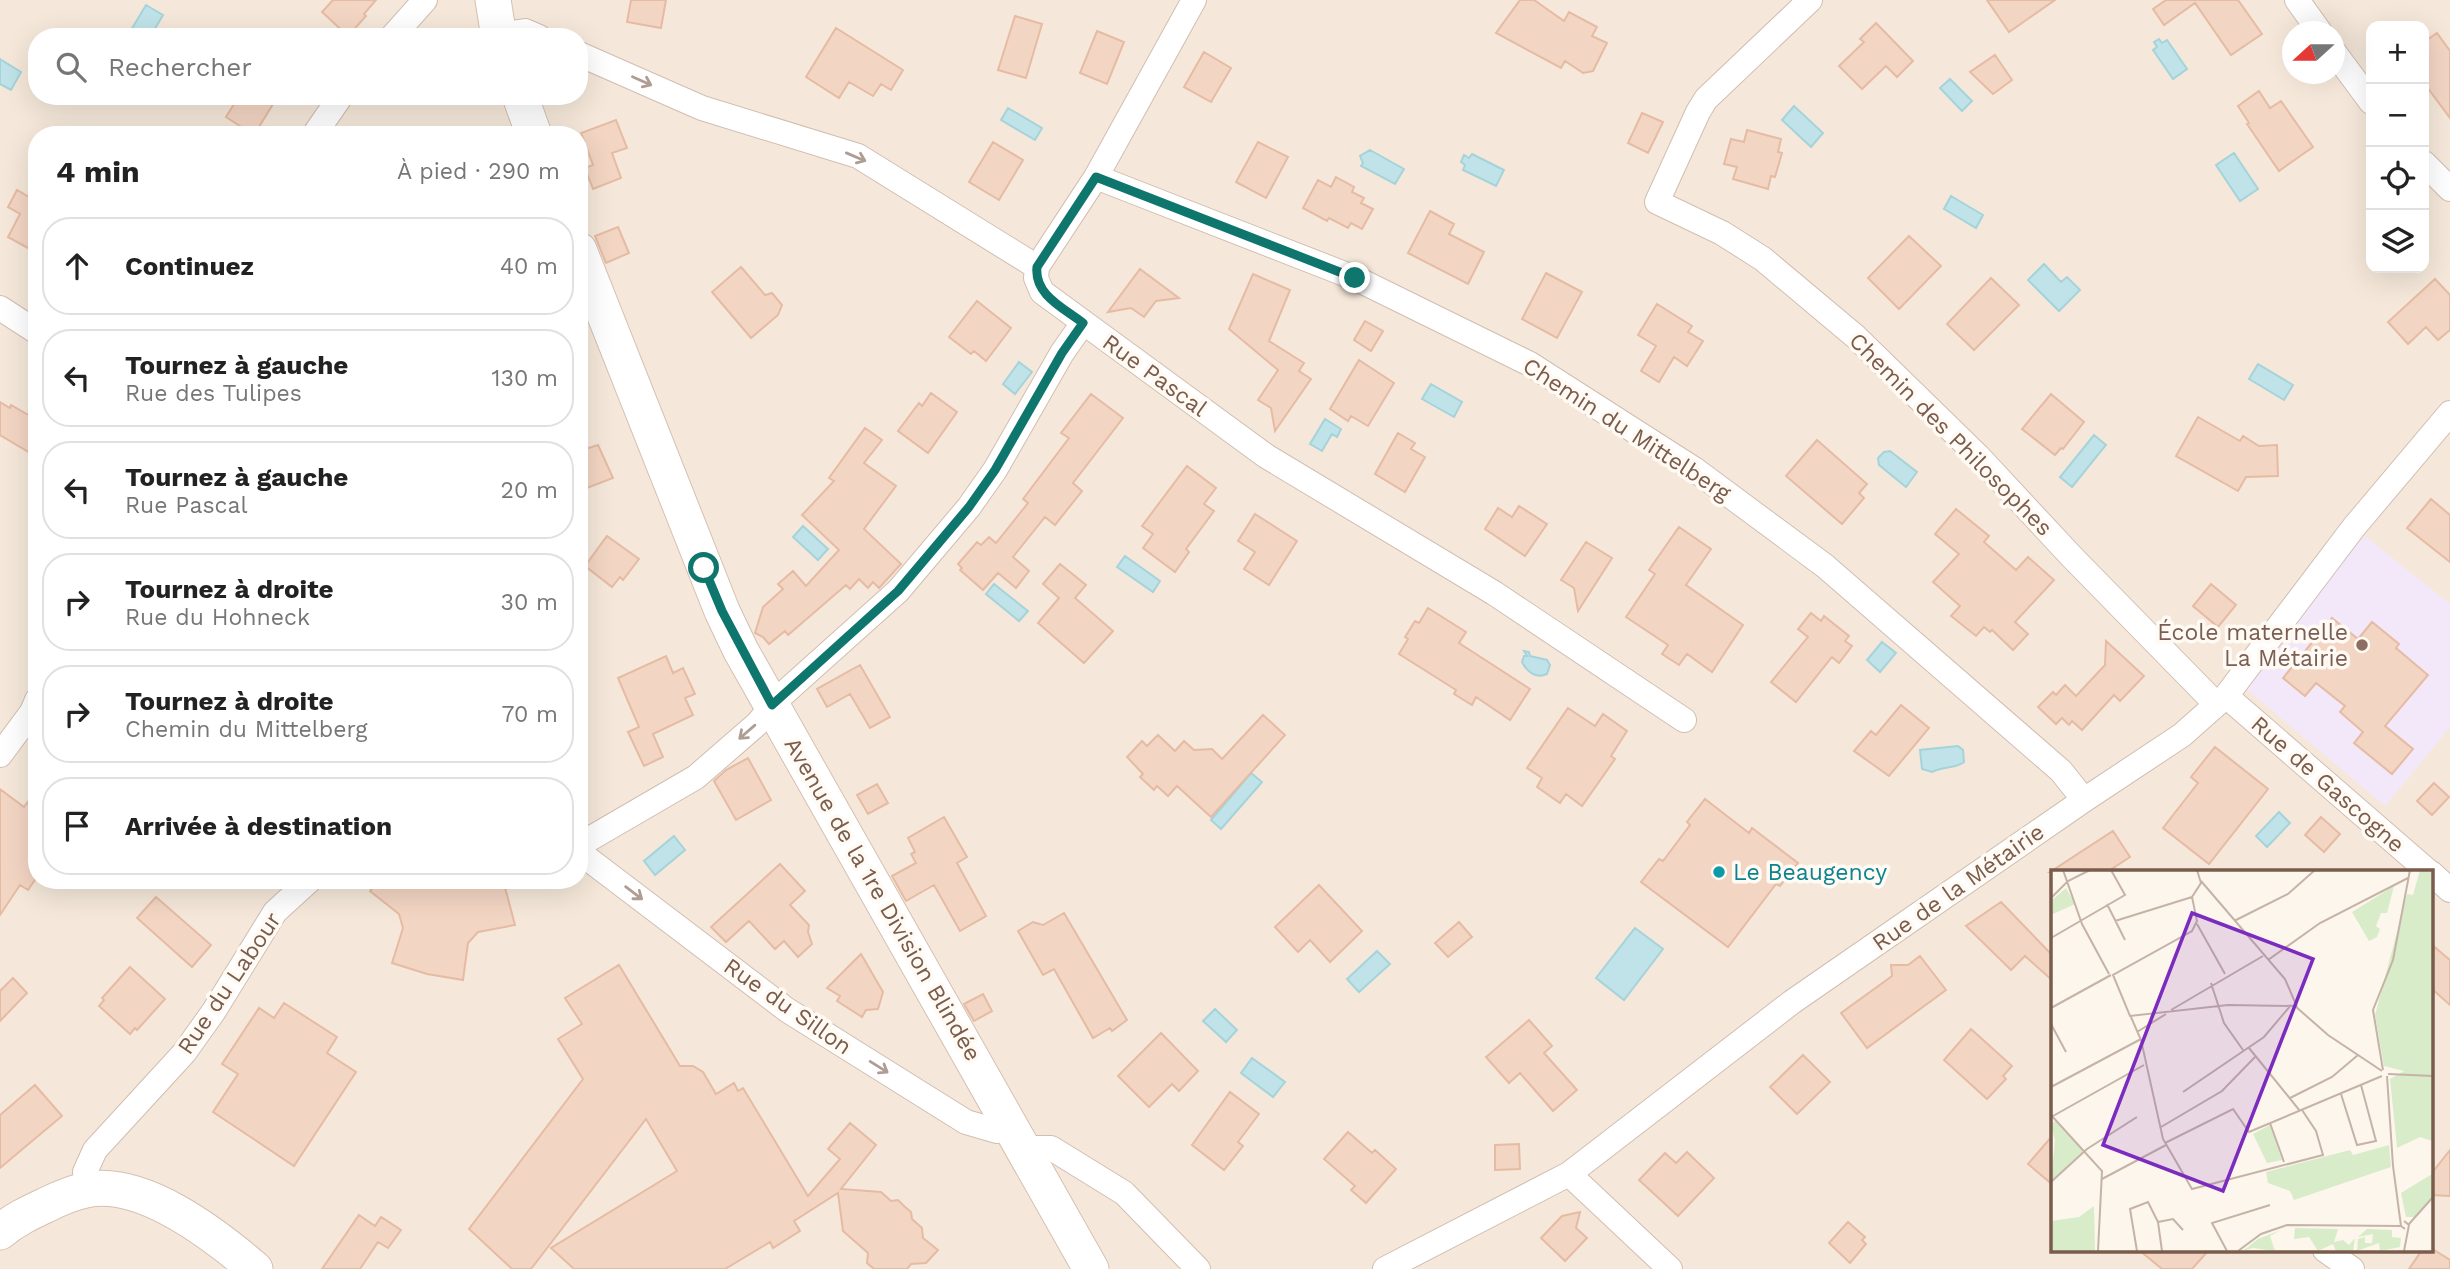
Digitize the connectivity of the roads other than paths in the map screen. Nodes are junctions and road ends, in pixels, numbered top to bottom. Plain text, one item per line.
1 (425, 0) edge
2 (494, 0) edge
3 (1194, 0) edge
4 (1810, 0) edge
5 (2297, 0) edge
6 (2312, 21) edge
7 (400, 28) edge
8 (498, 28) edge
9 (588, 58) edge
10 (2345, 66) edge
11 (2366, 95) edge
12 (335, 105) edge
13 (523, 105) edge
14 (320, 126) edge
15 (531, 126) edge
16 (2429, 168) edge
17 (1096, 177) junction
18 (2450, 189) edge
19 (1037, 267) junction
20 (588, 273) edge
21 (0, 308) edge
22 (1083, 323) junction
23 (28, 326) edge
24 (2450, 413) edge
25 (2221, 700) junction
26 (772, 705) junction
27 (28, 717) edge
28 (1684, 720) dead end
29 (0, 755) edge
30 (2084, 800) junction
31 (588, 840) edge
32 (588, 859) edge
33 (2428, 870) edge
34 (2432, 874) edge
35 (300, 889) edge
36 (2450, 890) edge
37 (1017, 1136) junction
38 (1569, 1174) junction
39 (88, 1189) junction
40 (0, 1232) edge
41 (2328, 1252) edge
42 (255, 1269) edge
43 (1091, 1269) edge
44 (1198, 1269) edge
45 (1385, 1269) edge
46 (1670, 1269) edge
47 (2352, 1269) edge

1 - 7 street
2 - 8 main road
3 - 17 street
4 - 25 street, Chemin des Philosophes
5 - 6 street
9 -> 19 street
10 - 11 street
12 - 14 street
13 - 15 main road
16 - 18 street
17 - 19 street
17 - 30 street, Chemin du Mittelberg
19 - 22 street, Rue Pascal
20 - 26 main road, Avenue de la 1re Division Blindée
21 - 23 street
22 - 26 street
22 - 28 street, Rue Pascal
24 - 25 street, Rue de la Métairie
25 - 30 street, Rue de la Métairie
25 - 33 street, Rue de Gascogne
26 -> 31 street
26 - 37 main road, Avenue de la 1re Division Blindée
27 - 29 street
30 - 38 street, Rue de la Métairie
32 -> 37 street, Rue du Sillon
34 - 36 street, Rue de Gascogne
35 - 39 street, Rue du Labour
37 - 43 main road, Avenue de la 1re Division Blindée
37 - 44 street, Rue du Sillon
38 - 45 street, Rue de la Métairie
38 - 46 street
39 - 40 main road
39 - 42 main road
41 - 47 street

